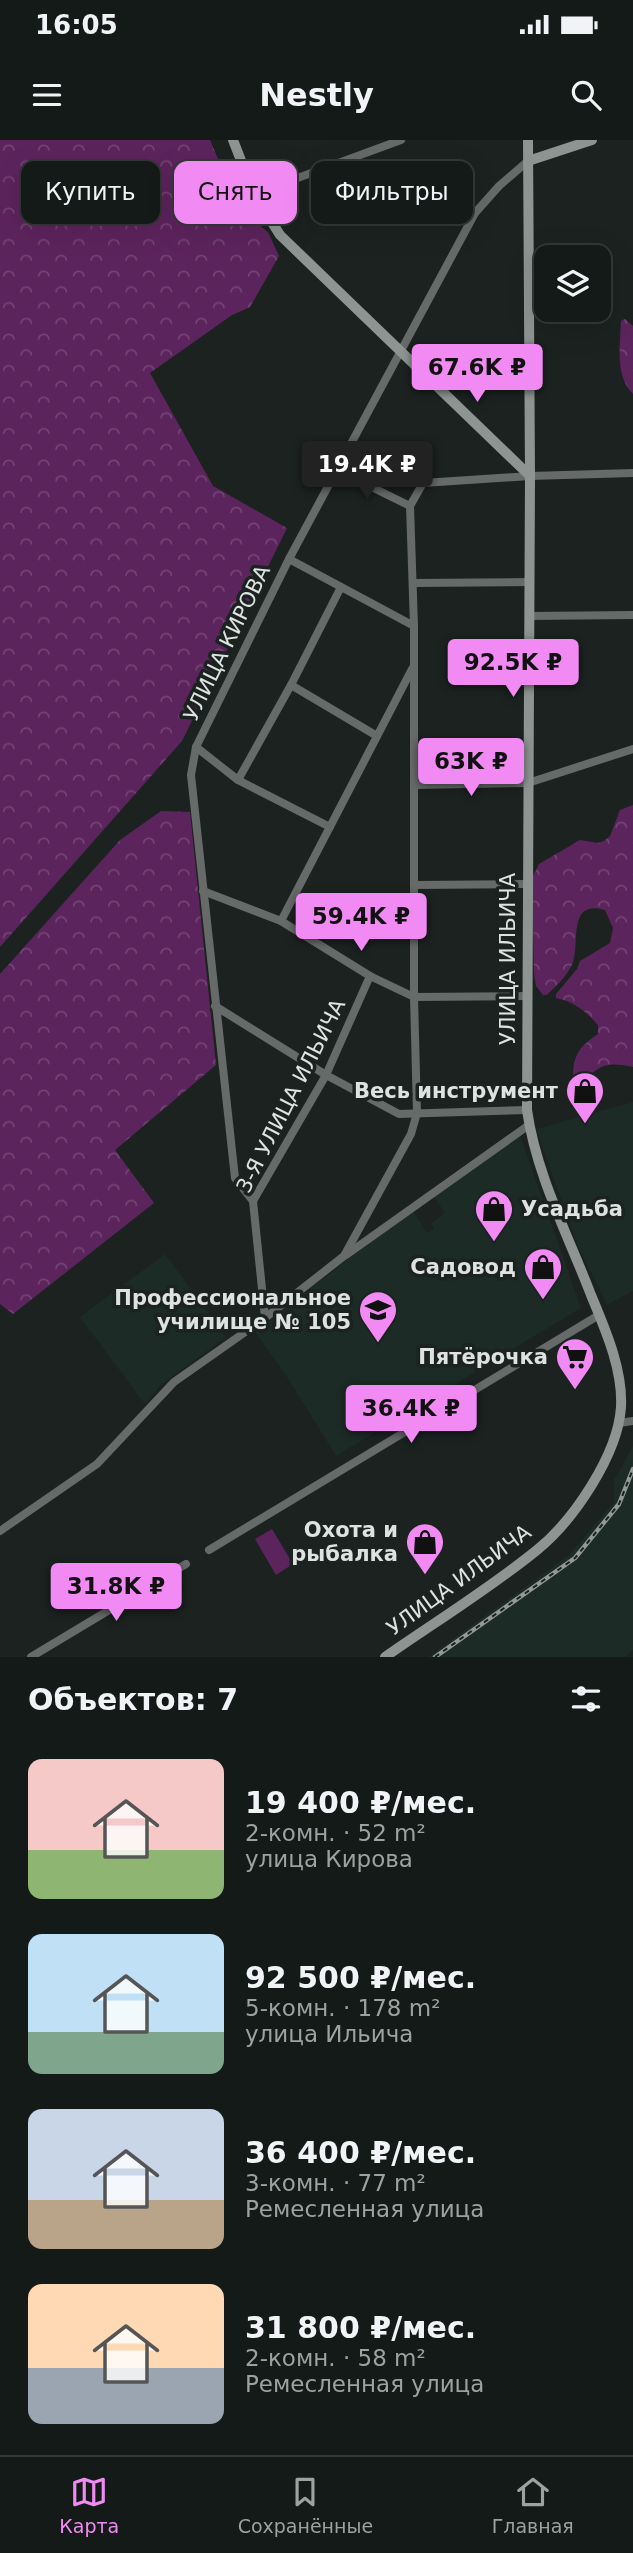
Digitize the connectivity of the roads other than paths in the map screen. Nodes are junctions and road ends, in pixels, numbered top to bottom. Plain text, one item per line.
1 (233, 140) edge
2 (401, 140) edge
3 (528, 140) edge
4 (592, 140) edge
5 (241, 161) edge
6 (528, 161) junction
7 (297, 178) edge
8 (273, 224) edge
9 (401, 354) junction
10 (337, 470) junction
11 (633, 473) edge
12 (530, 476) junction
13 (410, 506) junction
14 (289, 559) junction
15 (529, 582) junction
16 (413, 583) junction
17 (341, 587) junction
18 (633, 615) edge
19 (529, 616) junction
20 (414, 626) junction
21 (413, 667) junction
22 (291, 685) junction
23 (377, 736) junction
24 (196, 747) junction
25 (633, 749) edge
26 (238, 780) junction
27 (528, 783) junction
28 (414, 785) junction
29 (330, 827) junction
30 (526, 884) junction
31 (414, 885) junction
32 (203, 891) junction
33 (281, 921) junction
34 (370, 976) junction
35 (528, 996) junction
36 (414, 997) junction
37 (215, 1006) junction
38 (326, 1075) junction
39 (527, 1110) junction
40 (417, 1113) junction
41 (529, 1125) junction
42 (253, 1201) junction
43 (344, 1256) junction
44 (599, 1315) junction
45 (265, 1318) junction
46 (633, 1421) edge
47 (618, 1423) junction
48 (0, 1531) edge
49 (209, 1550) dead end
50 (186, 1564) dead end
51 (31, 1657) edge
52 (385, 1657) edge

1 - 5 main road
2 - 7 street
3 - 6 main road, УЛИЦА ИЛЬИЧА
4 - 6 main road
6 - 9 street, УЛИЦА КИРОВА
6 - 12 main road, УЛИЦА ИЛЬИЧА
8 - 9 main road
9 - 10 street, УЛИЦА КИРОВА
9 - 12 main road
10 - 13 street
10 - 14 street, УЛИЦА КИРОВА
11 - 12 street
12 - 13 street
12 - 15 main road, УЛИЦА ИЛЬИЧА
13 - 16 street
14 - 17 street
14 - 24 street, УЛИЦА КИРОВА
15 - 16 street
15 - 19 main road, УЛИЦА ИЛЬИЧА
16 - 20 street
17 - 20 street
17 - 22 street
18 - 19 street
19 - 27 main road, УЛИЦА ИЛЬИЧА
20 - 21 street
21 - 23 street
21 - 28 street
22 - 23 street
22 - 26 street
23 - 29 street
24 - 26 street
24 - 32 street, УЛИЦА КИРОВА
25 - 27 street
26 - 29 street
27 - 28 street
27 - 30 main road, УЛИЦА ИЛЬИЧА
28 - 31 street
29 - 33 street
30 - 31 street
30 - 35 main road, УЛИЦА ИЛЬИЧА
31 - 36 street
32 - 33 street
32 - 37 street, УЛИЦА КИРОВА
33 - 34 street
34 - 36 street
34 - 38 street, 3-Я УЛИЦА ИЛЬИЧА
35 - 36 street
35 - 39 main road, УЛИЦА ИЛЬИЧА
36 - 40 street
37 - 38 street
37 - 42 street, УЛИЦА КИРОВА
38 - 40 street
38 - 42 street, 3-Я УЛИЦА ИЛЬИЧА
39 - 40 street
39 - 41 main road, УЛИЦА ИЛЬИЧА
40 - 43 street
41 - 43 street
41 - 44 main road, УЛИЦА ИЛЬИЧА
42 - 45 street, 3-Я УЛИЦА ИЛЬИЧА
43 - 45 street
44 - 47 main road, УЛИЦА ИЛЬИЧА
44 - 49 street
45 - 48 street
46 - 47 street
47 - 52 main road, УЛИЦА ИЛЬИЧА
50 - 51 street

